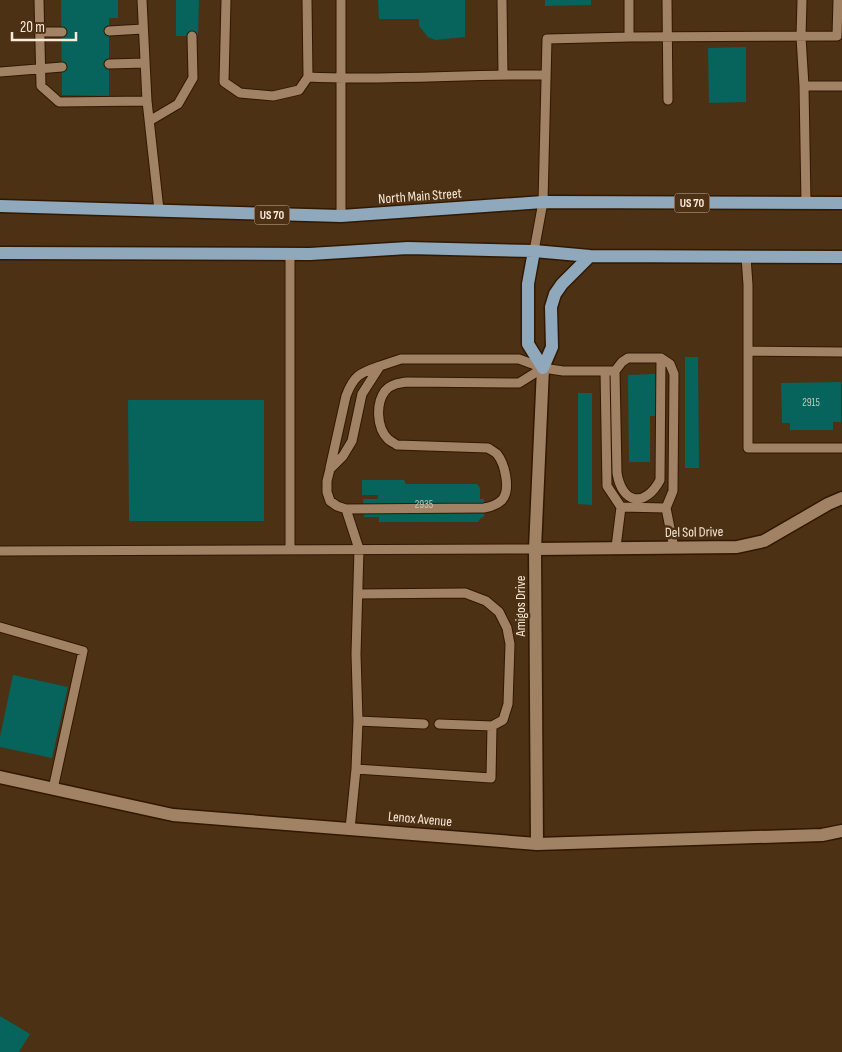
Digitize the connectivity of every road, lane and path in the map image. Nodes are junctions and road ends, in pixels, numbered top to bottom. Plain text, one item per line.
1 (39, 0) edge
2 (142, 0) edge
3 (226, 0) edge
4 (307, 0) edge
5 (341, 0) edge
6 (502, 0) edge
7 (629, 0) edge
8 (667, 0) edge
9 (802, 0) edge
10 (838, 0) edge
11 (144, 29) junction
12 (109, 31) dead end
13 (40, 32) junction
14 (62, 32) dead end
15 (192, 36) dead end
16 (629, 37) junction
17 (801, 37) junction
18 (668, 38) junction
19 (145, 62) junction
20 (109, 64) dead end
21 (62, 67) dead end
22 (41, 68) junction
23 (0, 72) edge
24 (503, 74) junction
25 (546, 75) junction
26 (308, 77) junction
27 (340, 79) junction
28 (804, 86) junction
29 (842, 86) edge
30 (668, 100) dead end
31 (147, 101) junction
32 (150, 120) junction
33 (543, 202) junction
34 (806, 203) junction
35 (842, 204) edge
36 (0, 206) edge
37 (159, 210) junction
38 (341, 216) junction
39 (534, 251) junction
40 (0, 253) edge
41 (290, 254) junction
42 (590, 256) junction
43 (746, 257) junction
44 (842, 257) edge
45 (748, 351) junction
46 (842, 352) edge
47 (661, 358) junction
48 (380, 366) junction
49 (542, 368) junction
50 (605, 371) junction
51 (615, 371) junction
52 (842, 448) edge
53 (330, 469) junction
54 (842, 498) edge
55 (621, 507) junction
56 (666, 508) junction
57 (346, 509) junction
58 (616, 548) junction
59 (674, 548) junction
60 (290, 549) junction
61 (360, 549) junction
62 (535, 549) junction
63 (0, 550) edge
64 (358, 594) junction
65 (0, 627) edge
66 (358, 722) junction
67 (424, 724) dead end
68 (439, 724) dead end
69 (492, 726) junction
70 (356, 769) junction
71 (0, 777) edge
72 (53, 789) junction
73 (350, 829) junction
74 (842, 832) edge
75 (536, 844) junction

1 - 13 lane
2 - 11 lane
3 - 26 lane
4 - 26 lane
5 - 27 lane
6 - 24 lane
7 - 16 lane
8 - 18 lane
9 - 17 lane
10 - 17 lane
11 - 12 lane
11 - 19 lane
13 - 14 lane
13 - 22 lane
15 - 32 lane
16 - 18 lane
16 - 25 lane
17 - 18 lane
17 - 28 lane
18 - 30 lane
19 - 20 lane
19 - 31 lane
21 - 22 lane
22 - 23 lane
22 - 31 lane
24 - 25 lane
24 - 27 lane
25 - 33 lane
26 - 27 lane
27 - 38 lane
28 - 29 lane
28 - 34 lane
31 - 32 lane
32 - 37 lane
33 - 34 main road, North Main Street / US 70
33 - 38 main road, North Main Street / US 70
33 - 39 lane
34 - 35 main road, North Main Street / US 70
36 - 37 main road, North Main Street / US 70
37 - 38 main road, North Main Street / US 70
39 - 41 main road
39 - 42 main road
39 - 49 main road
40 - 41 main road
41 - 60 lane
42 - 43 main road
42 - 49 main road
43 - 44 main road
43 - 45 lane
45 - 46 lane
45 - 52 lane
47 - 51 lane
47 - 51 lane
47 - 56 lane
48 - 49 lane
48 - 53 lane
48 - 53 lane
49 - 50 lane
49 - 57 lane
49 - 62 street, Amigos Drive
50 - 51 lane
50 - 55 lane
53 - 57 lane
54 - 59 street, Del Sol Drive
55 - 56 lane
55 - 58 lane
56 - 59 lane
57 - 61 lane
58 - 59 street, Del Sol Drive
58 - 62 street, Del Sol Drive
60 - 61 lane
60 - 63 lane
61 - 62 lane
61 - 64 lane
62 - 75 street, Amigos Drive
64 - 66 lane
64 - 69 lane
65 - 72 lane
66 - 67 lane
66 - 70 lane
68 - 69 lane
69 - 70 lane
70 - 73 lane
71 - 72 street, Lenox Avenue
72 - 73 street, Lenox Avenue
73 - 75 street, Lenox Avenue
74 - 75 street, Lenox Avenue

